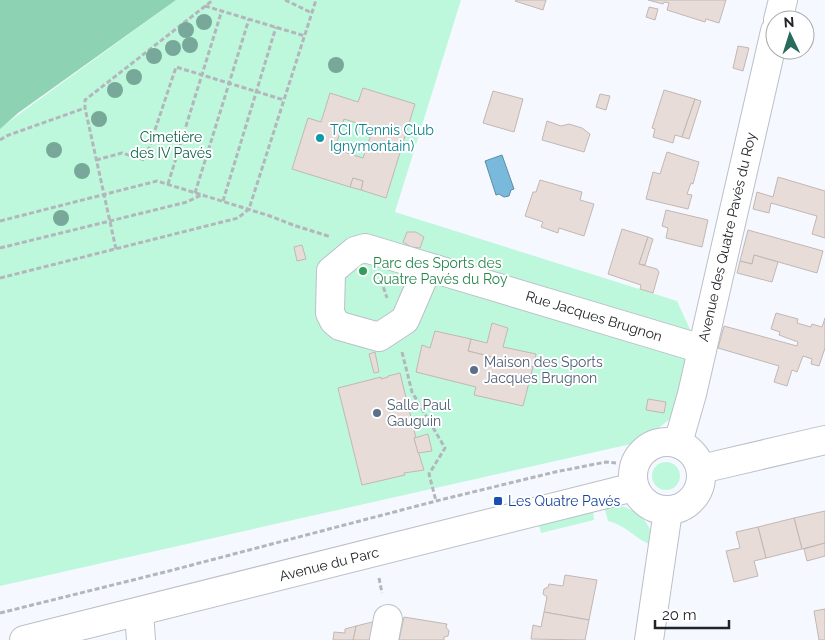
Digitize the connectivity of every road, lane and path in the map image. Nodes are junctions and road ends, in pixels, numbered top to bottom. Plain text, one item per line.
1 (213, 0) edge
2 (285, 0) edge
3 (316, 0) edge
4 (205, 6) junction
5 (222, 10) junction
6 (312, 13) junction
7 (250, 19) junction
8 (276, 26) junction
9 (305, 36) junction
10 (768, 60) edge
11 (202, 74) junction
12 (230, 83) junction
13 (257, 92) junction
14 (284, 100) junction
15 (85, 108) junction
16 (0, 140) edge
17 (96, 160) junction
18 (168, 184) junction
19 (195, 193) junction
20 (104, 194) junction
21 (202, 195) junction
22 (223, 201) junction
23 (249, 209) junction
24 (0, 221) edge
25 (110, 221) junction
26 (0, 248) edge
27 (116, 249) junction
28 (374, 251) junction
29 (428, 267) junction
30 (0, 278) edge
31 (396, 327) junction
32 (702, 349) junction
33 (825, 440) edge
34 (678, 444) junction
35 (701, 469) junction
36 (634, 476) junction
37 (436, 501) junction
38 (668, 511) junction
39 (374, 552) junction
40 (139, 612) junction
41 (0, 613) edge
42 (386, 630) edge
43 (24, 640) edge
44 (141, 640) edge
45 (649, 640) edge

1 - 4 path
2 - 6 path
3 - 6 path
4 - 5 path
4 - 15 path
5 - 7 path
5 - 11 path
6 - 9 path
7 - 8 path
7 - 12 path
8 - 9 path
8 - 13 path
9 - 14 path
10 - 32 street, Avenue des Quatre Pavés du Roy
11 - 12 path
11 - 17 path
11 - 18 path
12 - 13 path
12 - 19 path
13 - 14 path
13 - 22 path
14 - 23 path
15 - 16 path
15 - 17 path
17 - 20 path
18 - 19 path
18 - 20 path
19 - 21 path
20 - 24 path
20 - 25 path
21 - 22 path
21 - 25 path
22 - 23 path
23 - 27 path
23 - 28 path
25 - 26 path
25 - 27 path
27 - 30 path
28 - 29 street, Rue Jacques Brugnon
28 - 31 path
28 - 31 street
29 - 31 street
29 - 32 street, Rue Jacques Brugnon
31 - 37 path
32 - 34 street, Avenue des Quatre Pavés du Roy
33 - 35 street
34 - 35 street
34 - 36 street
35 - 38 street
36 - 37 path
36 - 38 street
36 - 39 street, Avenue du Parc
37 - 41 path
38 - 45 street
39 - 40 street, Avenue du Parc
39 - 42 path
40 - 43 street, Avenue du Parc
40 - 44 street

